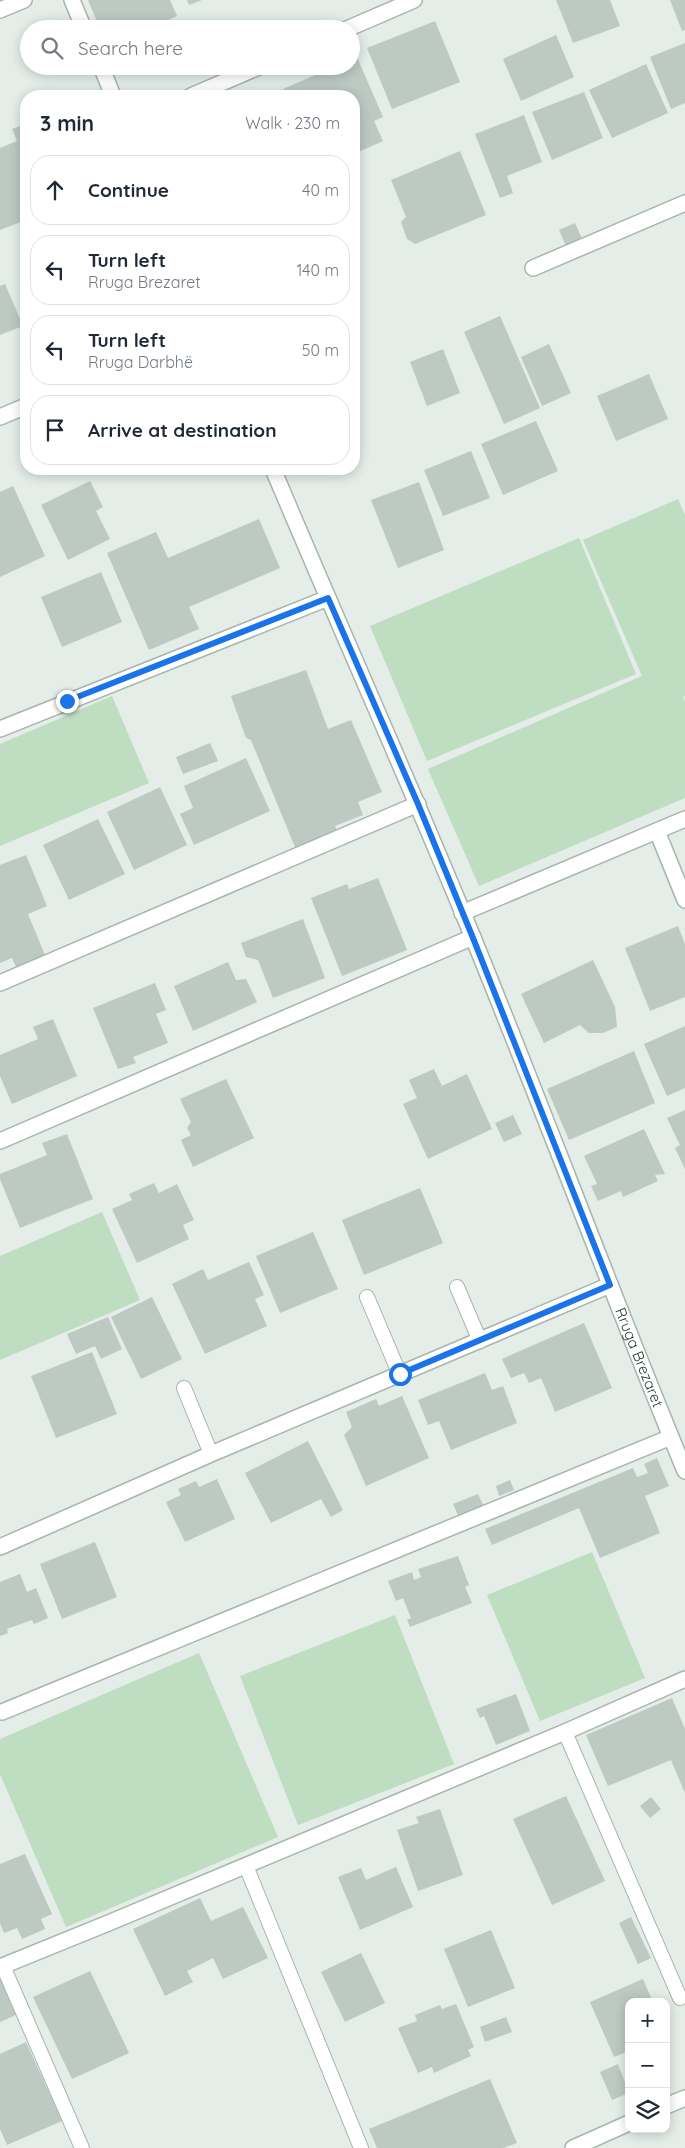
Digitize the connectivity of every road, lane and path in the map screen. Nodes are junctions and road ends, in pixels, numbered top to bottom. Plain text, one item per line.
1 (24, 0) edge
2 (72, 0) edge
3 (414, 0) edge
4 (0, 10) edge
5 (80, 20) edge
6 (360, 24) edge
7 (105, 75) edge
8 (240, 75) edge
9 (111, 90) edge
10 (205, 90) edge
11 (685, 203) edge
12 (532, 268) dead end
13 (20, 409) edge
14 (0, 417) edge
15 (276, 475) edge
16 (328, 598) junction
17 (0, 728) edge
18 (418, 804) junction
19 (685, 819) edge
20 (657, 831) junction
21 (685, 900) edge
22 (462, 913) junction
23 (473, 938) junction
24 (0, 983) edge
25 (0, 1141) edge
26 (610, 1285) junction
27 (457, 1287) dead end
28 (367, 1297) dead end
29 (480, 1341) junction
30 (400, 1374) junction
31 (184, 1388) dead end
32 (671, 1437) junction
33 (211, 1454) junction
34 (685, 1471) edge
35 (0, 1547) edge
36 (685, 1679) edge
37 (2, 1712) dead end
38 (565, 1732) junction
39 (246, 1866) junction
40 (1, 1966) edge
41 (680, 1998) dead end
42 (685, 2098) edge
43 (670, 2104) edge
44 (625, 2125) edge
45 (82, 2148) edge
46 (362, 2148) edge
47 (573, 2148) edge

1 - 4 street
2 - 5 street
3 - 6 street
7 - 9 street
8 - 10 street
11 - 12 street
13 - 14 street
15 - 16 street, Rruga Brezaret
16 - 17 street
16 - 18 street, Rruga Brezaret
18 - 22 street, Rruga Brezaret
18 - 24 street
19 - 20 street
20 - 21 street
20 - 22 street
22 - 23 street, Rruga Brezaret
23 - 25 street
23 - 26 street, Rruga Brezaret
26 - 29 street
26 - 32 street, Rruga Brezaret
27 - 29 lane
28 - 30 lane
29 - 30 street
30 - 33 street
31 - 33 lane
32 - 34 street, Rruga Brezaret
32 - 37 street
33 - 35 street
36 - 38 street
38 - 39 street
38 - 41 lane
39 - 40 street
39 - 46 lane
40 - 45 lane
42 - 43 street
44 - 47 street

